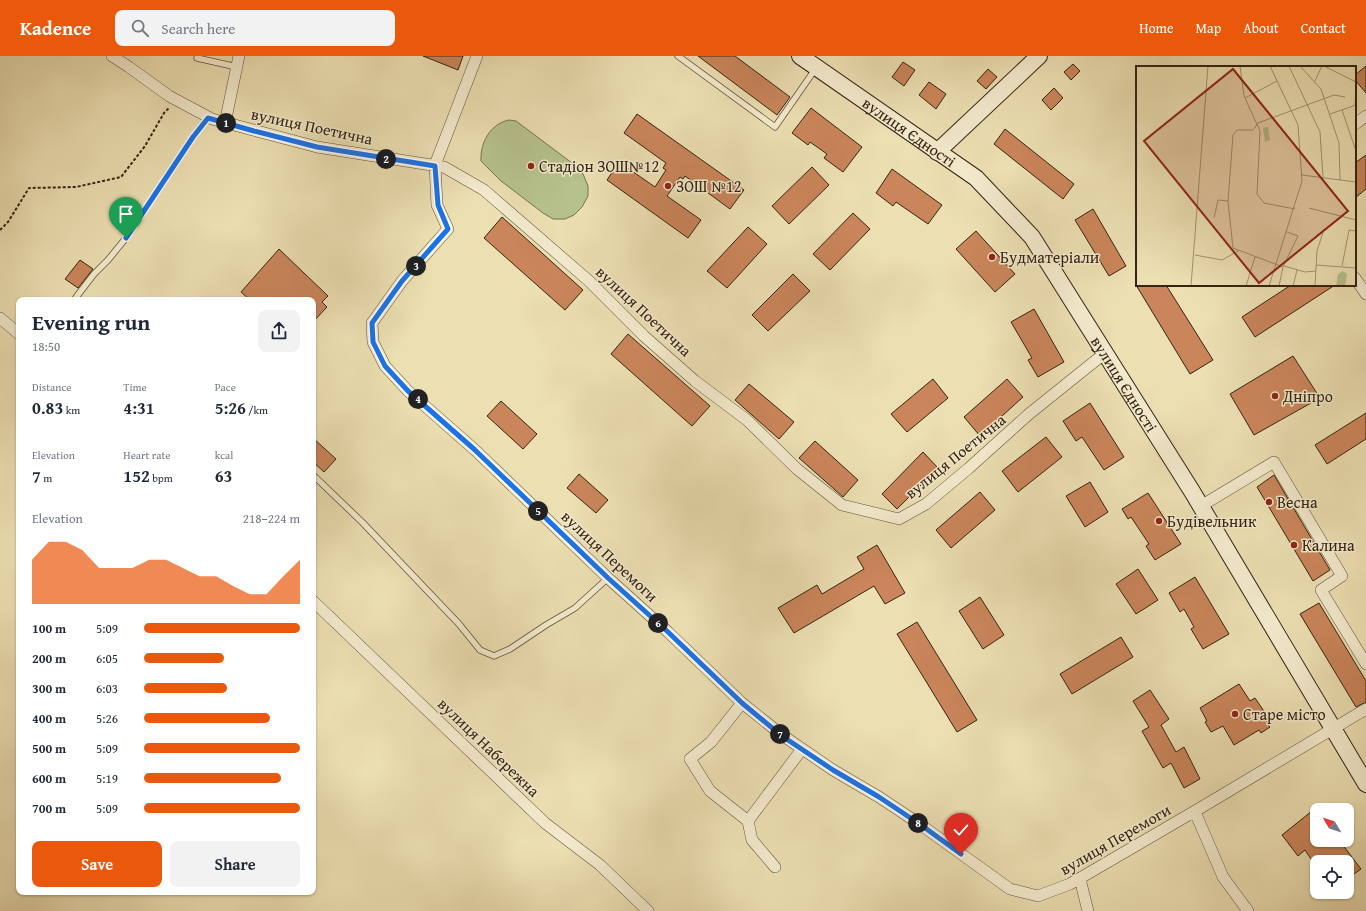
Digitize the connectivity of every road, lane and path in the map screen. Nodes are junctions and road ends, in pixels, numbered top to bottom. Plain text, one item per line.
1 (112, 56) edge
2 (477, 56) edge
3 (678, 56) edge
4 (800, 56) edge
5 (1040, 56) edge
6 (197, 58) dead end
7 (238, 62) edge
8 (817, 68) junction
9 (177, 100) junction
10 (1366, 116) edge
11 (208, 118) junction
12 (225, 123) junction
13 (1356, 123) edge
14 (938, 152) junction
15 (435, 166) junction
16 (0, 230) edge
17 (1356, 279) edge
18 (1366, 294) edge
19 (76, 297) edge
20 (0, 318) edge
21 (16, 331) edge
22 (1105, 353) junction
23 (316, 478) edge
24 (1201, 506) junction
25 (608, 578) junction
26 (316, 604) edge
27 (1366, 664) edge
28 (742, 703) junction
29 (1366, 709) edge
30 (1333, 728) junction
31 (802, 749) junction
32 (1366, 784) edge
33 (1195, 812) junction
34 (748, 821) junction
35 (775, 867) dead end
36 (1080, 879) junction
37 (648, 911) edge
38 (1088, 911) edge
39 (1248, 911) edge

1 - 9 street, вулиця Поетична
2 - 15 street
3 - 8 lane
4 - 8 street, вулиця Єдності
5 - 14 street
6 - 7 lane
7 - 12 street
8 - 14 street, вулиця Єдності
9 - 11 street, вулиця Поетична
9 - 16 path
10 - 13 street
11 - 12 street, вулиця Поетична
11 - 19 lane
12 - 15 street, вулиця Поетична
14 - 22 street, вулиця Єдності
15 - 22 street, вулиця Поетична
15 - 25 street, вулиця Перемоги
17 - 18 street
20 - 21 street
22 - 24 street, вулиця Єдності
23 - 25 lane
24 - 27 street
24 - 30 street, вулиця Єдності
25 - 28 street, вулиця Перемоги
26 - 37 street, вулиця Набережна
28 - 31 street, вулиця Перемоги
28 - 34 street
29 - 30 street, вулиця Перемоги
30 - 32 street, вулиця Єдності
30 - 33 street, вулиця Перемоги
31 - 34 street
31 - 36 street, вулиця Перемоги
33 - 36 street, вулиця Перемоги
33 - 39 street
34 - 35 street
36 - 38 street

